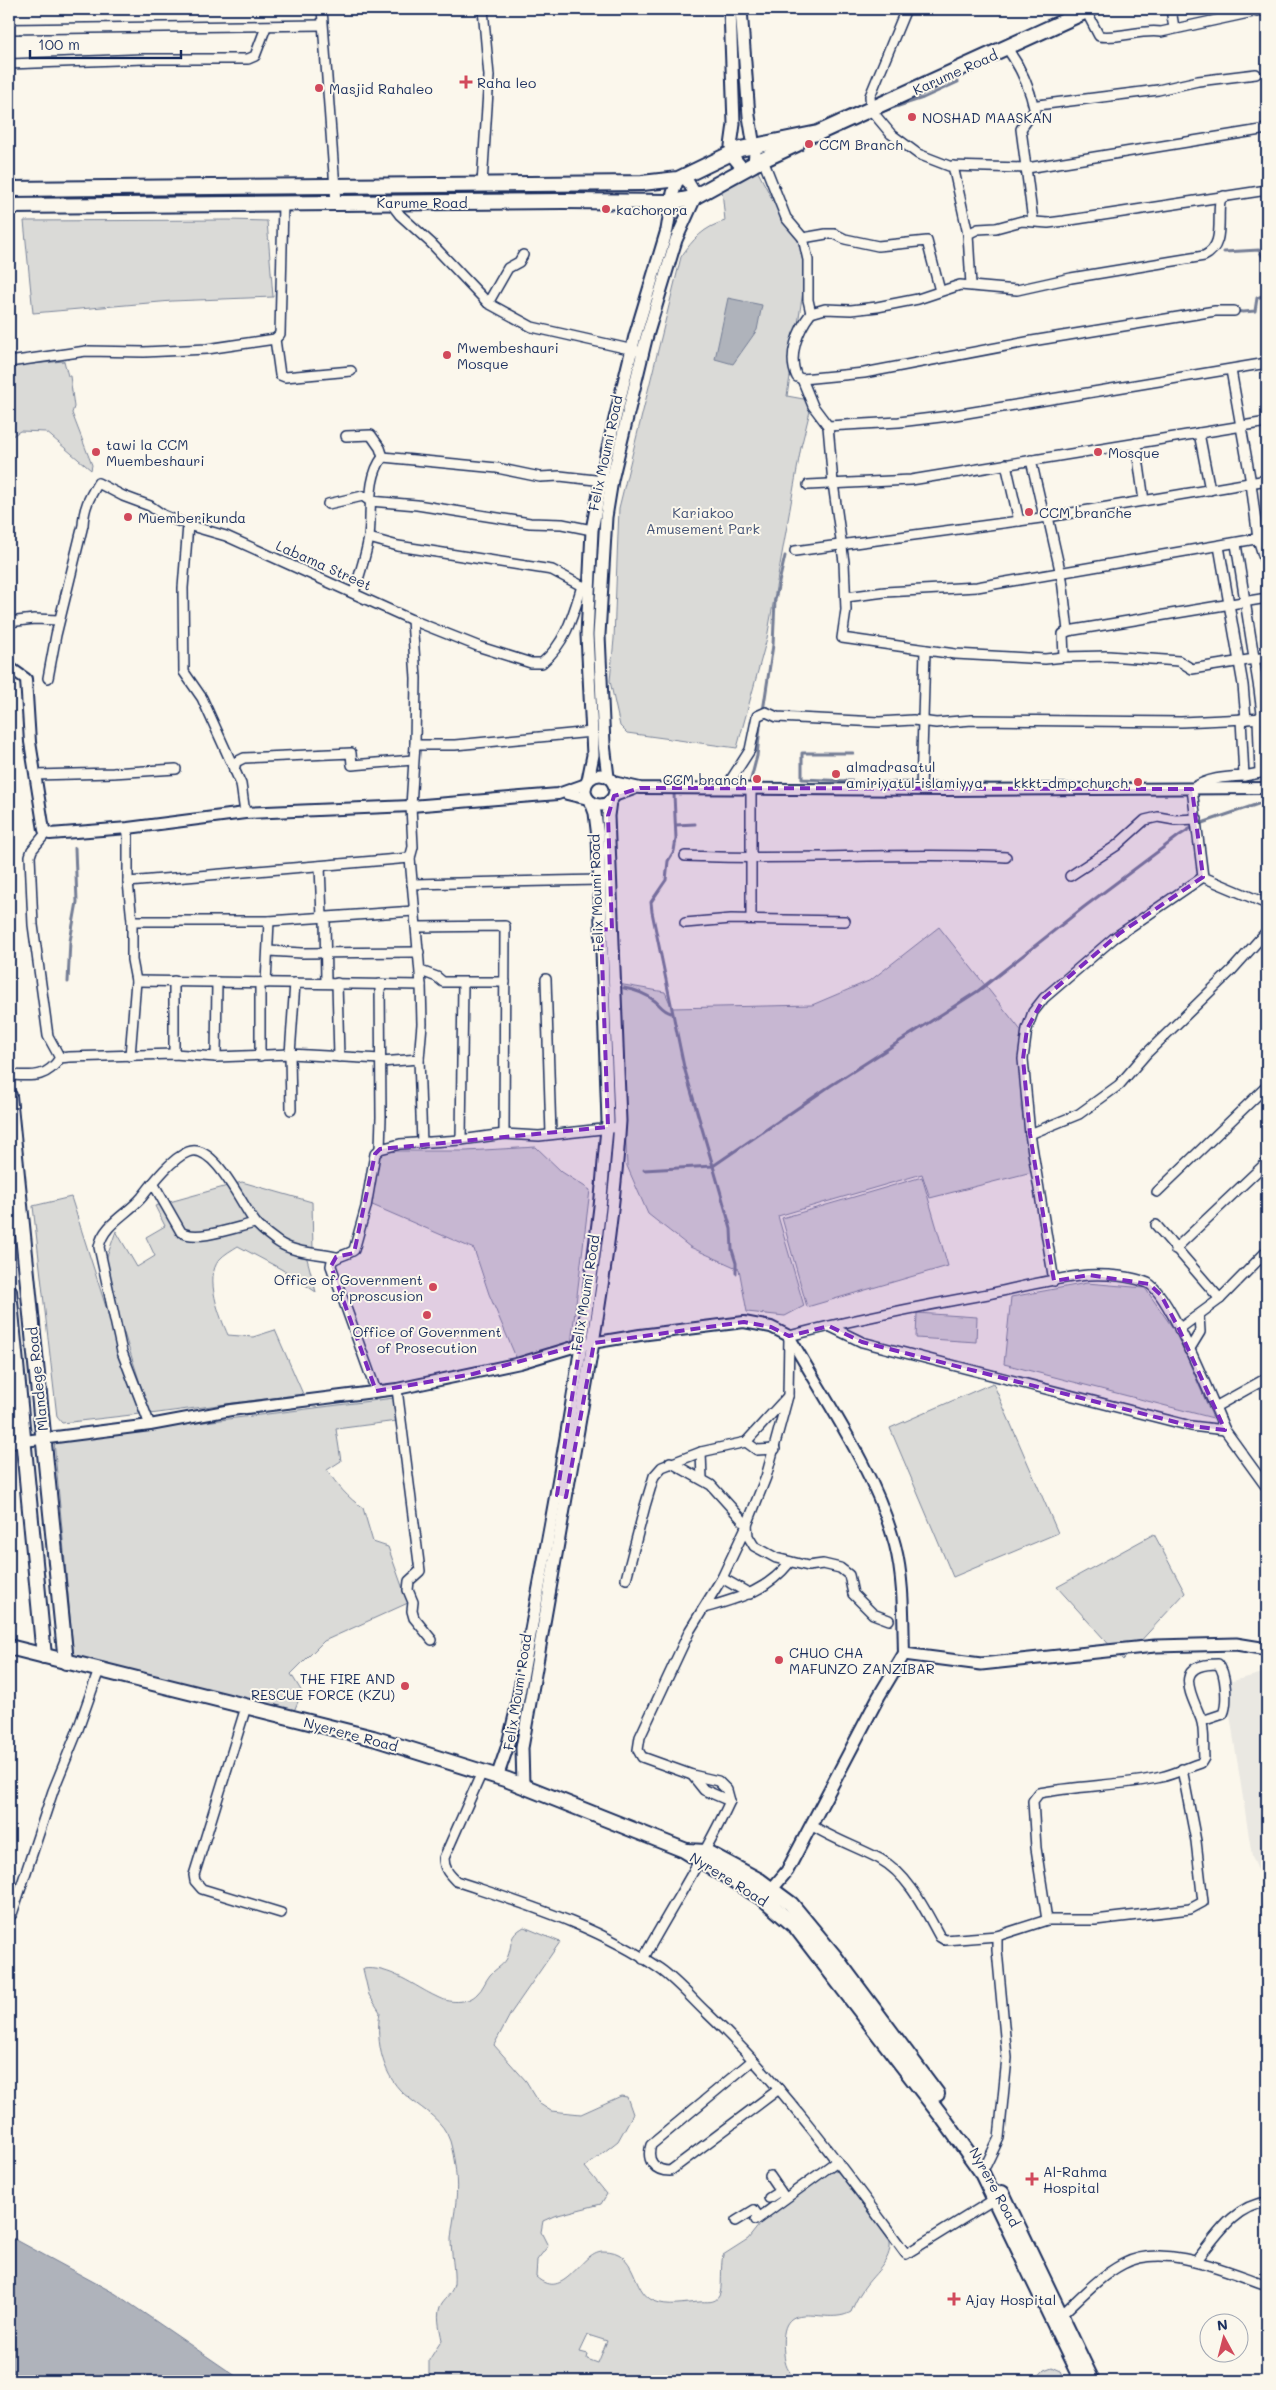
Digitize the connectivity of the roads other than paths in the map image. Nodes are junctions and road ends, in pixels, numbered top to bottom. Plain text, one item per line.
1 (322, 9) edge
2 (483, 9) edge
3 (730, 9) edge
4 (741, 9) edge
5 (906, 9) edge
6 (1171, 9) edge
7 (1267, 9) edge
8 (1088, 10) edge
9 (322, 25) junction
10 (266, 27) junction
11 (1174, 28) junction
12 (9, 29) edge
13 (1007, 48) junction
14 (9, 64) edge
15 (1256, 74) dead end
16 (1034, 108) junction
17 (871, 110) junction
18 (1267, 129) edge
19 (818, 133) junction
20 (753, 145) junction
21 (732, 153) junction
22 (753, 165) junction
23 (953, 166) junction
24 (1027, 168) junction
25 (682, 178) junction
26 (482, 184) junction
27 (335, 187) junction
28 (9, 189) edge
29 (1267, 190) edge
30 (1224, 196) junction
31 (694, 197) junction
32 (336, 202) junction
33 (390, 202) junction
34 (672, 202) junction
35 (282, 204) junction
36 (9, 206) edge
37 (1033, 222) junction
38 (968, 234) junction
39 (803, 238) junction
40 (523, 255) dead end
41 (971, 285) junction
42 (940, 291) junction
43 (488, 303) junction
44 (1234, 311) dead end
45 (811, 312) junction
46 (275, 339) junction
47 (637, 351) junction
48 (9, 362) edge
49 (1267, 363) edge
50 (351, 370) dead end
51 (1231, 370) junction
52 (802, 379) junction
53 (1267, 422) edge
54 (828, 426) junction
55 (1240, 427) junction
56 (1200, 433) junction
57 (346, 436) dead end
58 (1136, 443) junction
59 (383, 458) junction
60 (1031, 460) junction
61 (1006, 464) junction
62 (1267, 480) edge
63 (833, 483) junction
64 (1251, 483) junction
65 (600, 484) junction
66 (808, 485) dead end
67 (1210, 490) junction
68 (370, 501) junction
69 (1144, 501) junction
70 (328, 504) dead end
71 (600, 516) junction
72 (1048, 517) junction
73 (1018, 521) junction
74 (188, 525) junction
75 (592, 530) junction
76 (369, 538) junction
77 (1263, 538) edge
78 (1236, 544) junction
79 (841, 545) junction
80 (1220, 546) junction
81 (796, 551) dead end
82 (1267, 568) edge
83 (1059, 573) junction
84 (585, 586) junction
85 (354, 593) junction
86 (846, 597) junction
87 (1267, 598) edge
88 (1244, 601) junction
89 (1229, 604) junction
90 (59, 620) junction
91 (412, 620) junction
92 (9, 622) edge
93 (1068, 631) junction
94 (925, 650) junction
95 (1267, 657) edge
96 (1064, 658) junction
97 (1254, 659) junction
98 (1239, 662) junction
99 (9, 666) edge
100 (48, 678) dead end
101 (1267, 718) edge
102 (1244, 719) junction
103 (1258, 719) junction
104 (924, 721) junction
105 (592, 732) junction
106 (415, 745) junction
107 (413, 760) junction
108 (176, 769) dead end
109 (234, 770) junction
110 (35, 775) junction
111 (1244, 776) junction
112 (611, 780) junction
113 (587, 782) junction
114 (640, 788) junction
115 (729, 788) junction
116 (1267, 788) edge
117 (751, 789) junction
118 (1192, 789) junction
119 (922, 790) junction
120 (558, 794) junction
121 (612, 798) junction
122 (589, 801) junction
123 (411, 806) junction
124 (244, 813) junction
125 (1198, 823) junction
126 (128, 828) junction
127 (46, 833) junction
128 (685, 856) dead end
129 (751, 857) junction
130 (1006, 857) dead end
131 (410, 858) junction
132 (320, 866) junction
133 (1070, 876) dead end
134 (1204, 877) junction
135 (599, 880) junction
136 (128, 882) junction
137 (412, 884) junction
138 (1267, 904) edge
139 (414, 911) junction
140 (324, 917) junction
141 (751, 919) junction
142 (844, 920) dead end
143 (132, 921) junction
144 (269, 922) junction
145 (685, 923) dead end
146 (417, 927) junction
147 (607, 930) junction
148 (1267, 931) edge
149 (269, 951) junction
150 (326, 952) junction
151 (419, 952) junction
152 (421, 971) junction
153 (546, 979) dead end
154 (136, 981) junction
155 (174, 981) junction
156 (217, 982) junction
157 (505, 982) junction
158 (263, 983) junction
159 (295, 983) junction
160 (326, 983) junction
161 (337, 983) junction
162 (463, 983) junction
163 (380, 984) junction
164 (421, 985) junction
165 (610, 1003) junction
166 (174, 1054) junction
167 (290, 1054) junction
168 (130, 1056) junction
169 (260, 1056) junction
170 (216, 1057) junction
171 (339, 1057) junction
172 (60, 1058) junction
173 (420, 1058) junction
174 (381, 1061) junction
175 (9, 1075) edge
176 (1267, 1086) edge
177 (9, 1096) edge
178 (291, 1110) dead end
179 (607, 1127) junction
180 (620, 1127) junction
181 (504, 1134) junction
182 (551, 1134) junction
183 (1030, 1134) junction
184 (461, 1140) junction
185 (422, 1143) junction
186 (380, 1149) junction
187 (12, 1154) edge
188 (1267, 1162) edge
189 (153, 1183) junction
190 (1157, 1192) dead end
191 (255, 1223) junction
192 (1156, 1225) dead end
193 (1176, 1249) junction
194 (1267, 1251) edge
195 (336, 1257) junction
196 (1054, 1281) junction
197 (9, 1291) edge
198 (1220, 1299) junction
199 (1199, 1315) junction
200 (829, 1326) junction
201 (1179, 1329) junction
202 (789, 1336) junction
203 (594, 1343) junction
204 (580, 1345) junction
205 (1189, 1350) junction
206 (1267, 1378) edge
207 (397, 1389) junction
208 (376, 1391) junction
209 (788, 1396) junction
210 (1215, 1407) junction
211 (150, 1425) junction
212 (1224, 1430) junction
213 (43, 1439) junction
214 (16, 1442) edge
215 (746, 1442) junction
216 (775, 1448) junction
217 (701, 1452) junction
218 (670, 1462) junction
219 (702, 1480) junction
220 (1267, 1488) edge
221 (562, 1496) junction
222 (557, 1522) junction
223 (747, 1525) junction
224 (790, 1562) junction
225 (722, 1578) junction
226 (626, 1579) dead end
227 (750, 1594) junction
228 (704, 1608) junction
229 (889, 1620) dead end
230 (432, 1640) dead end
231 (9, 1647) edge
232 (1267, 1649) edge
233 (904, 1654) junction
234 (44, 1656) junction
235 (66, 1662) junction
236 (99, 1670) junction
237 (246, 1706) junction
238 (1202, 1721) junction
239 (1182, 1769) junction
240 (482, 1772) junction
241 (692, 1775) junction
242 (497, 1777) junction
243 (523, 1785) junction
244 (730, 1801) junction
245 (811, 1825) junction
246 (684, 1850) joint
247 (702, 1856) junction
248 (767, 1895) junction
249 (280, 1913) dead end
250 (9, 1917) edge
251 (1047, 1920) junction
252 (997, 1936) junction
253 (643, 1959) junction
254 (754, 2060) junction
255 (779, 2089) junction
256 (837, 2160) junction
257 (986, 2165) junction
258 (770, 2176) dead end
259 (783, 2194) junction
260 (998, 2197) junction
261 (769, 2198) dead end
262 (1267, 2202) edge
263 (736, 2221) dead end
264 (1196, 2261) junction
265 (1267, 2285) edge
266 (1056, 2320) junction
267 (1082, 2381) edge
268 (1092, 2381) edge

1 - 9 street
2 - 26 street
3 - 21 main road
4 - 20 main road
5 - 17 street
6 - 11 street
7 - 11 street
8 - 11 street
8 - 13 main road, Karume Road
9 - 10 street
9 - 27 street
10 - 12 street
10 - 14 street
13 - 16 street
13 - 17 main road, Karume Road
15 - 16 street
16 - 24 street
17 - 19 main road, Karume Road
17 - 23 street
18 - 24 street
19 - 20 main road, Karume Road
19 - 22 main road, Karume Road
20 - 21 main road, Karume Road
20 - 22 main road
21 - 22 main road
21 - 25 main road, Karume Road
22 - 31 main road, Karume Road
22 - 39 street
23 - 24 street
23 - 38 street
24 - 37 street
25 - 26 main road, Karume Road
25 - 31 main road
25 - 34 main road, Felix Moumi Road
26 - 27 main road, Karume Road
27 - 28 main road, Karume Road
27 - 32 street
29 - 30 street
30 - 37 street
30 - 41 street
31 - 34 main road, Karume Road
31 - 47 main road, Felix Moumi Road
32 - 33 main road, Karume Road
32 - 35 main road, Karume Road
33 - 34 main road, Karume Road
33 - 43 street
34 - 47 main road, Felix Moumi Road
35 - 36 main road, Karume Road
35 - 46 street
37 - 38 street
38 - 41 street
39 - 42 street
39 - 45 street
40 - 43 street
41 - 42 street
42 - 45 street
43 - 47 street
44 - 52 street
45 - 52 street
46 - 48 street
46 - 50 street
47 - 65 main road, Felix Moumi Road
47 - 71 main road, Felix Moumi Road
49 - 51 street
51 - 54 street
51 - 55 street
52 - 54 street
53 - 55 street
54 - 63 street
55 - 56 street
55 - 64 street
56 - 58 street
56 - 67 street
57 - 59 street
58 - 60 street
58 - 69 street
59 - 65 street
59 - 68 street
60 - 61 street
60 - 72 street
61 - 63 street
61 - 73 street
62 - 64 street
63 - 66 street
63 - 79 street
64 - 67 street
64 - 77 street
65 - 71 main road, Felix Moumi Road
67 - 69 street
68 - 70 street
68 - 75 street
68 - 76 street
69 - 72 street
71 - 75 main road, Felix Moumi Road
71 - 112 main road, Felix Moumi Road
72 - 73 street
72 - 83 street
73 - 79 street
74 - 85 street, Labama Street
74 - 90 street, Labama Street
74 - 109 street
75 - 84 main road, Felix Moumi Road
76 - 84 street
76 - 85 street
77 - 78 street
77 - 82 street
78 - 80 street
78 - 88 street
79 - 81 street
79 - 86 street
80 - 83 street
80 - 89 street
83 - 86 street
83 - 93 street
84 - 91 street, Labama Street
84 - 105 main road, Felix Moumi Road
85 - 91 street, Labama Street
86 - 94 street
87 - 88 street
88 - 89 street
88 - 97 street
89 - 93 street
89 - 98 street
90 - 92 street
90 - 100 street
91 - 106 street
93 - 96 street
94 - 96 street
94 - 104 street
95 - 97 street
96 - 98 street
97 - 98 street
97 - 103 street
98 - 102 street
99 - 110 street
101 - 103 street
102 - 103 street
102 - 104 street
102 - 111 street
103 - 111 street
104 - 115 street
104 - 119 street
105 - 106 street
105 - 113 main road, Felix Moumi Road
106 - 107 street
107 - 109 street
107 - 123 street
108 - 110 street
109 - 124 street
110 - 127 street
111 - 118 street
112 - 113 main road
112 - 114 street
112 - 121 main road
113 - 120 street
113 - 122 main road
114 - 115 street
114 - 121 street
115 - 117 street
116 - 118 street
117 - 119 street
117 - 129 street
118 - 119 street
118 - 125 street
120 - 122 street
120 - 123 street
121 - 122 main road
121 - 147 main road, Felix Moumi Road
122 - 135 main road, Felix Moumi Road
123 - 124 street
123 - 131 street
124 - 126 street
125 - 133 street
125 - 134 street
126 - 127 street
126 - 136 street
127 - 172 street
128 - 129 street
129 - 130 street
129 - 141 street
131 - 132 street
131 - 137 street
132 - 136 street
132 - 140 street
134 - 138 street
134 - 183 street
135 - 137 street
135 - 147 main road, Felix Moumi Road
136 - 143 street
137 - 139 street
139 - 140 street
139 - 146 street
140 - 144 street
140 - 150 street
141 - 142 street
141 - 145 street
143 - 144 street
143 - 154 street
144 - 149 street
146 - 151 street
146 - 157 street
147 - 165 main road, Felix Moumi Road
148 - 183 street
149 - 150 street
149 - 158 street
150 - 151 street
150 - 160 street
151 - 152 street
152 - 162 street
152 - 164 street
153 - 182 street
154 - 155 street
154 - 168 street
155 - 156 street
155 - 166 street
156 - 158 street
156 - 170 street
157 - 162 street
157 - 181 street
158 - 159 street
158 - 169 street
159 - 160 street
159 - 167 street
160 - 161 street
161 - 163 street
161 - 171 street
162 - 184 street
163 - 164 street
163 - 174 street
164 - 173 street
165 - 179 main road, Felix Moumi Road
165 - 180 main road, Felix Moumi Road
166 - 168 street
166 - 170 street
167 - 169 street
167 - 171 street
167 - 178 street
168 - 172 street
169 - 170 street
171 - 174 street
172 - 175 street
173 - 174 street
173 - 185 street
174 - 186 street
176 - 190 street
177 - 187 main road, Mlandege Road
179 - 180 street
179 - 182 street
179 - 204 main road, Felix Moumi Road
180 - 203 main road, Felix Moumi Road
181 - 182 street
181 - 184 street
183 - 196 street
184 - 185 street
185 - 186 street
186 - 195 street
187 - 213 main road, Mlandege Road
188 - 193 street
189 - 191 street
189 - 191 street
189 - 211 street
191 - 195 street
192 - 193 street
193 - 198 street
194 - 198 street
195 - 208 street
196 - 200 street
196 - 201 street
197 - 214 main road, Mlandege Road
198 - 199 street
199 - 201 street
199 - 205 street
200 - 202 street
200 - 212 street
201 - 205 street
202 - 203 street
202 - 209 street
202 - 233 street
203 - 204 street
203 - 221 main road, Felix Moumi Road
204 - 207 street
204 - 221 main road, Felix Moumi Road
205 - 210 street
206 - 210 street
207 - 208 street
207 - 230 street
208 - 211 street
209 - 215 street
209 - 216 street
210 - 212 street
211 - 213 street
212 - 220 street
213 - 214 street
213 - 235 main road, Mlandege Road
214 - 234 main road, Mlandege Road
215 - 216 street
215 - 217 street
216 - 223 street
217 - 218 street
217 - 219 street
218 - 219 street
218 - 226 street
219 - 223 street
221 - 222 main road, Felix Moumi Road
222 - 242 main road, Felix Moumi Road
222 - 243 main road, Felix Moumi Road
223 - 224 street
223 - 225 street
224 - 227 street
224 - 229 street
225 - 227 street
225 - 228 street
227 - 228 street
228 - 241 street
231 - 234 main road, Nyerere Road
232 - 233 main road
233 - 245 main road
234 - 235 main road, Nyerere Road
235 - 236 main road, Nyerere Road
236 - 237 main road, Nyerere Road
236 - 250 street
237 - 240 main road, Nyerere Road
237 - 249 street
238 - 238 street
238 - 239 street
239 - 251 street
239 - 251 street
240 - 242 main road, Nyerere Road
240 - 253 street
241 - 244 street
241 - 244 street
242 - 243 main road, Nyerere Road
243 - 246 main road, Nyerere Road
244 - 247 street
245 - 248 main road
245 - 252 street
246 - 247 main road, Nyrere Road
247 - 248 main road, Nyrere Road
247 - 253 street
248 - 257 main road, Nyrere Road
248 - 260 main road, Nyrere Road
251 - 252 street
252 - 257 street
253 - 254 street
254 - 255 street
254 - 255 street
255 - 256 street
256 - 259 street
256 - 260 street
257 - 260 main road, Nyrere Road
258 - 259 street
259 - 261 street
259 - 263 street
260 - 266 main road, Nyrere Road
262 - 264 street
264 - 265 street
264 - 266 street
266 - 267 main road, Nyrere Road
266 - 268 main road, Nyrere Road

